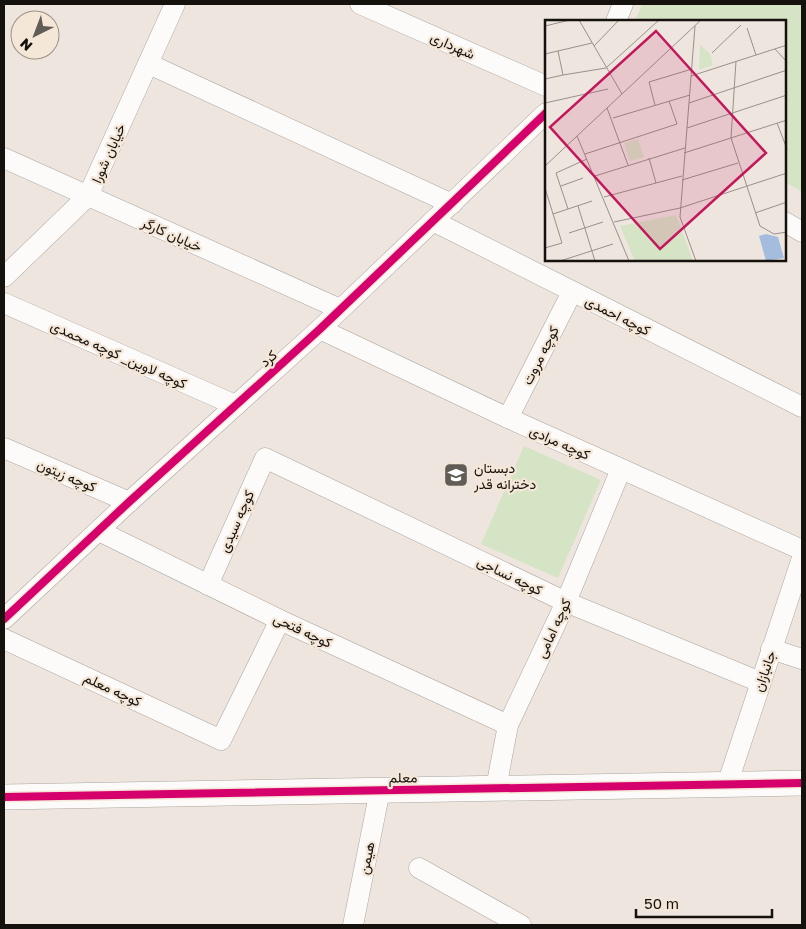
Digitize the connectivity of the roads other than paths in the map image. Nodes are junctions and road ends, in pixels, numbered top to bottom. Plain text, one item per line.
1 (175, 4) edge
2 (360, 4) edge
3 (623, 4) edge
4 (616, 20) edge
5 (149, 64) junction
6 (545, 86) edge
7 (545, 114) edge
8 (4, 158) edge
9 (88, 196) junction
10 (452, 204) junction
11 (434, 221) junction
12 (786, 223) edge
13 (802, 232) edge
14 (4, 277) edge
15 (572, 292) junction
16 (4, 303) edge
17 (340, 309) junction
18 (320, 329) junction
19 (235, 405) junction
20 (802, 407) edge
21 (508, 418) junction
22 (4, 448) edge
23 (265, 458) joint
24 (621, 469) junction
25 (129, 502) junction
26 (99, 531) junction
27 (802, 550) edge
28 (802, 558) edge
29 (208, 585) junction
30 (12, 601) edge
31 (566, 602) junction
32 (4, 619) edge
33 (280, 620) junction
34 (4, 639) edge
35 (772, 649) junction
36 (802, 659) edge
37 (760, 682) junction
38 (508, 725) junction
39 (802, 783) edge
40 (727, 784) junction
41 (496, 788) junction
42 (380, 790) junction
43 (4, 797) edge
44 (419, 868) dead end
45 (353, 925) edge
46 (521, 925) edge

1 - 5 street, خیابان شورا
2 - 6 street, شهرداری
3 - 4 street
5 - 9 street, خیابان شورا
5 - 10 street
7 - 10 street, کرد
8 - 9 street, خیابان کارگر
9 - 14 street, خیابان شورا
9 - 17 street, خیابان کارگر
10 - 11 street, کرد
11 - 15 street, کوچه احمدی
11 - 17 street, کرد
12 - 13 street
15 - 20 street, کوچه احمدی
15 - 21 street, کوچه مروت
16 - 19 street, کوچه لاوین_ کوچه محمدی
17 - 18 street, کرد
18 - 19 street, کرد
18 - 21 street, کوچه مرادی
19 - 25 street, کرد
21 - 24 street, کوچه مرادی
22 - 25 street, کوچه زیتون
23 - 29 street, کوچه سیدی
23 - 31 street, کوچه نساجی
24 - 27 street, کوچه مرادی
24 - 31 street, کوچه امامی
25 - 26 street, کرد
26 - 29 street, کوچه فتحی
26 - 30 street, کرد
28 - 35 street, جانبازان
29 - 33 street, کوچه فتحی
30 - 32 street, کرد
31 - 37 street, کوچه نساجی
31 - 38 street, کوچه امامی
33 - 34 street, کوچه معلم
33 - 38 street, کوچه فتحی
35 - 36 street
35 - 37 street, جانبازان
37 - 40 street, جانبازان
38 - 41 street, کوچه امامی
39 - 40 street, معلم
40 - 41 street, معلم
41 - 42 street, معلم
42 - 43 street, معلم
42 - 45 street, هیمن
44 - 46 street

